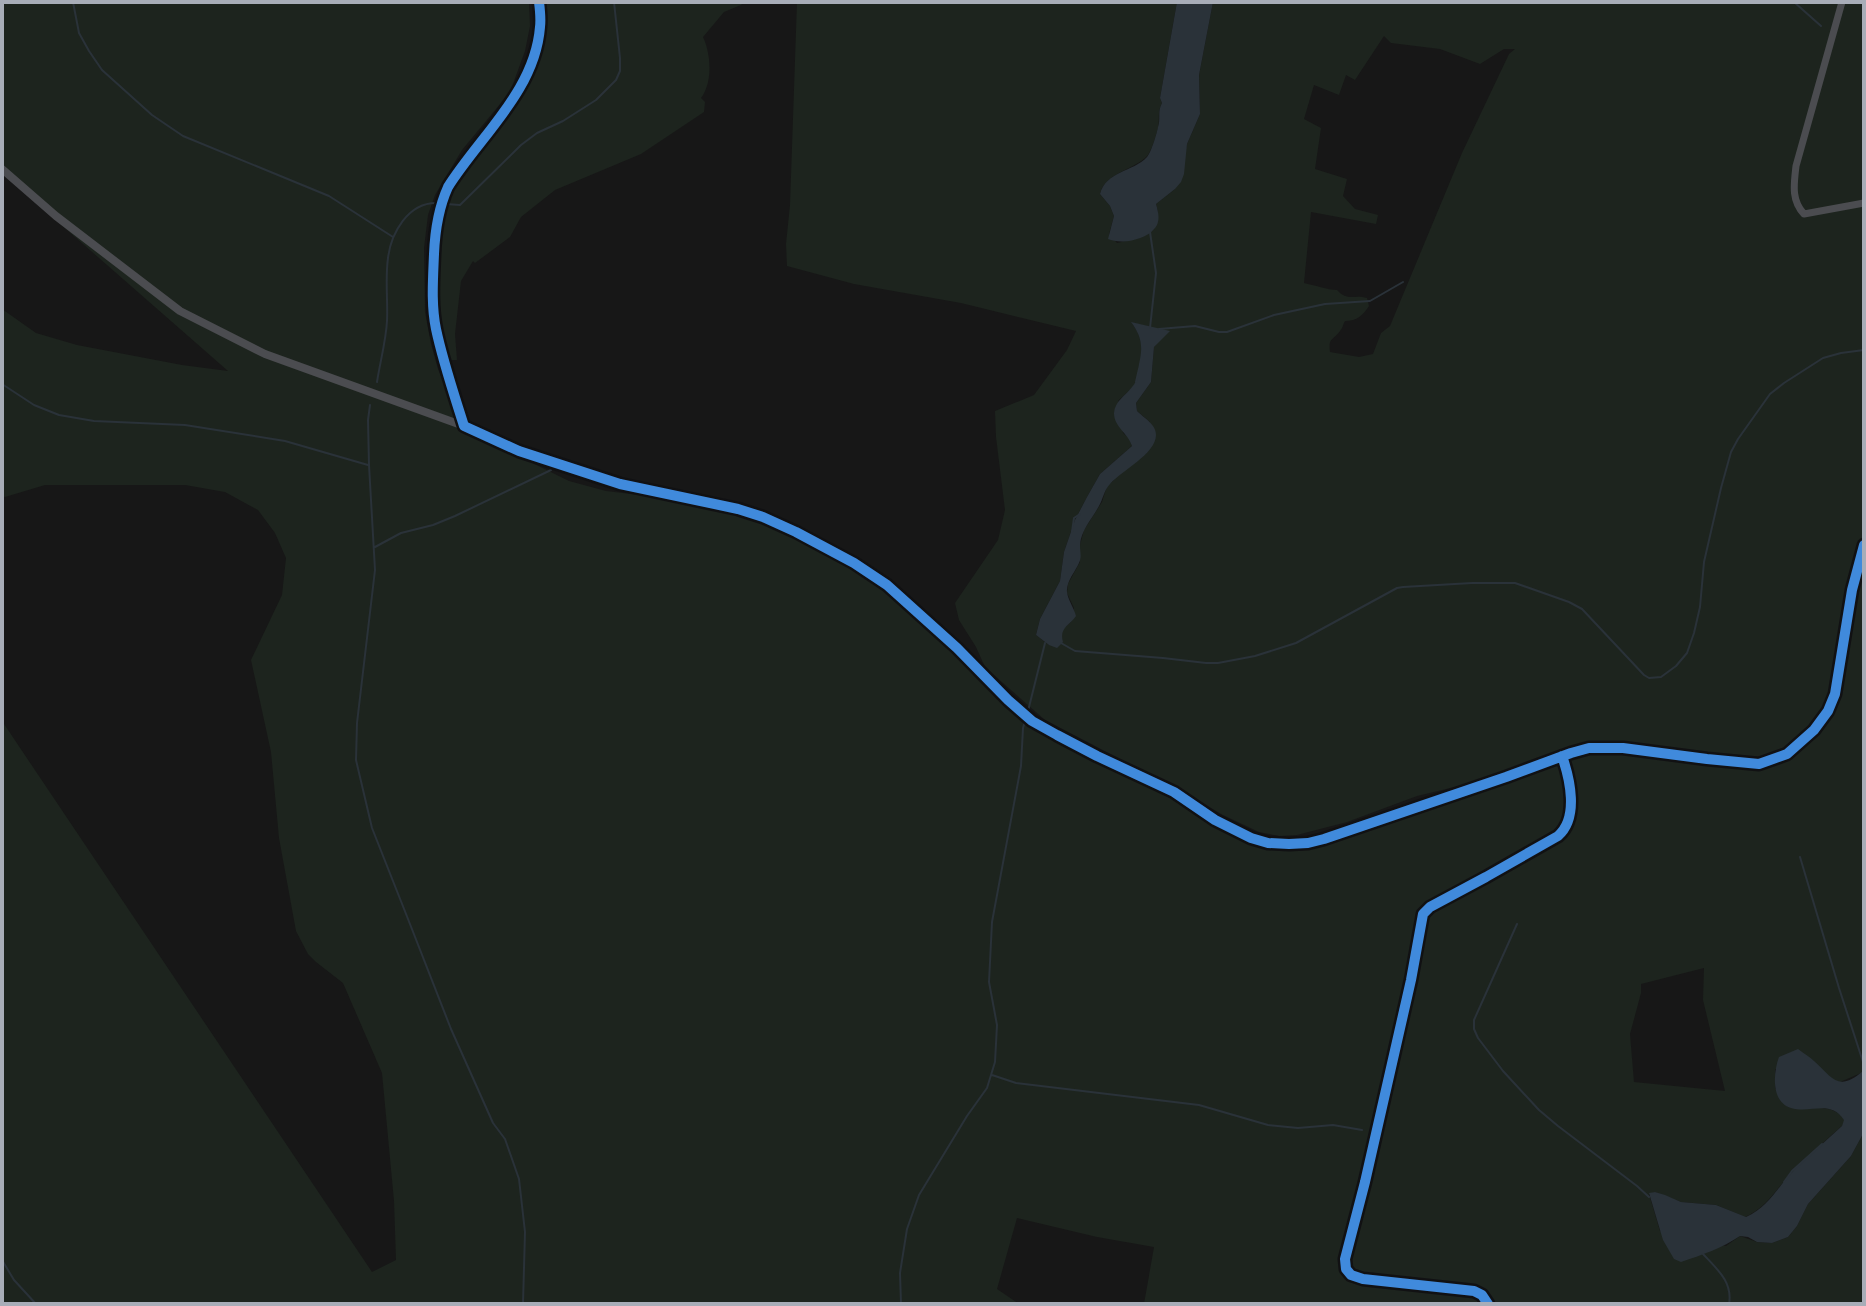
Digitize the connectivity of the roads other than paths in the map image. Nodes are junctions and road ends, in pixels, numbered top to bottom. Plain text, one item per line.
1 (539, 2) edge
2 (1842, 2) edge
3 (2, 169) edge
4 (1864, 203) edge
5 (464, 426) junction
6 (1864, 545) edge
7 (1562, 756) junction
8 (1488, 1304) edge

1 - 5 street
2 - 4 street
3 - 5 street
5 - 7 street
6 - 7 street
7 - 8 street

